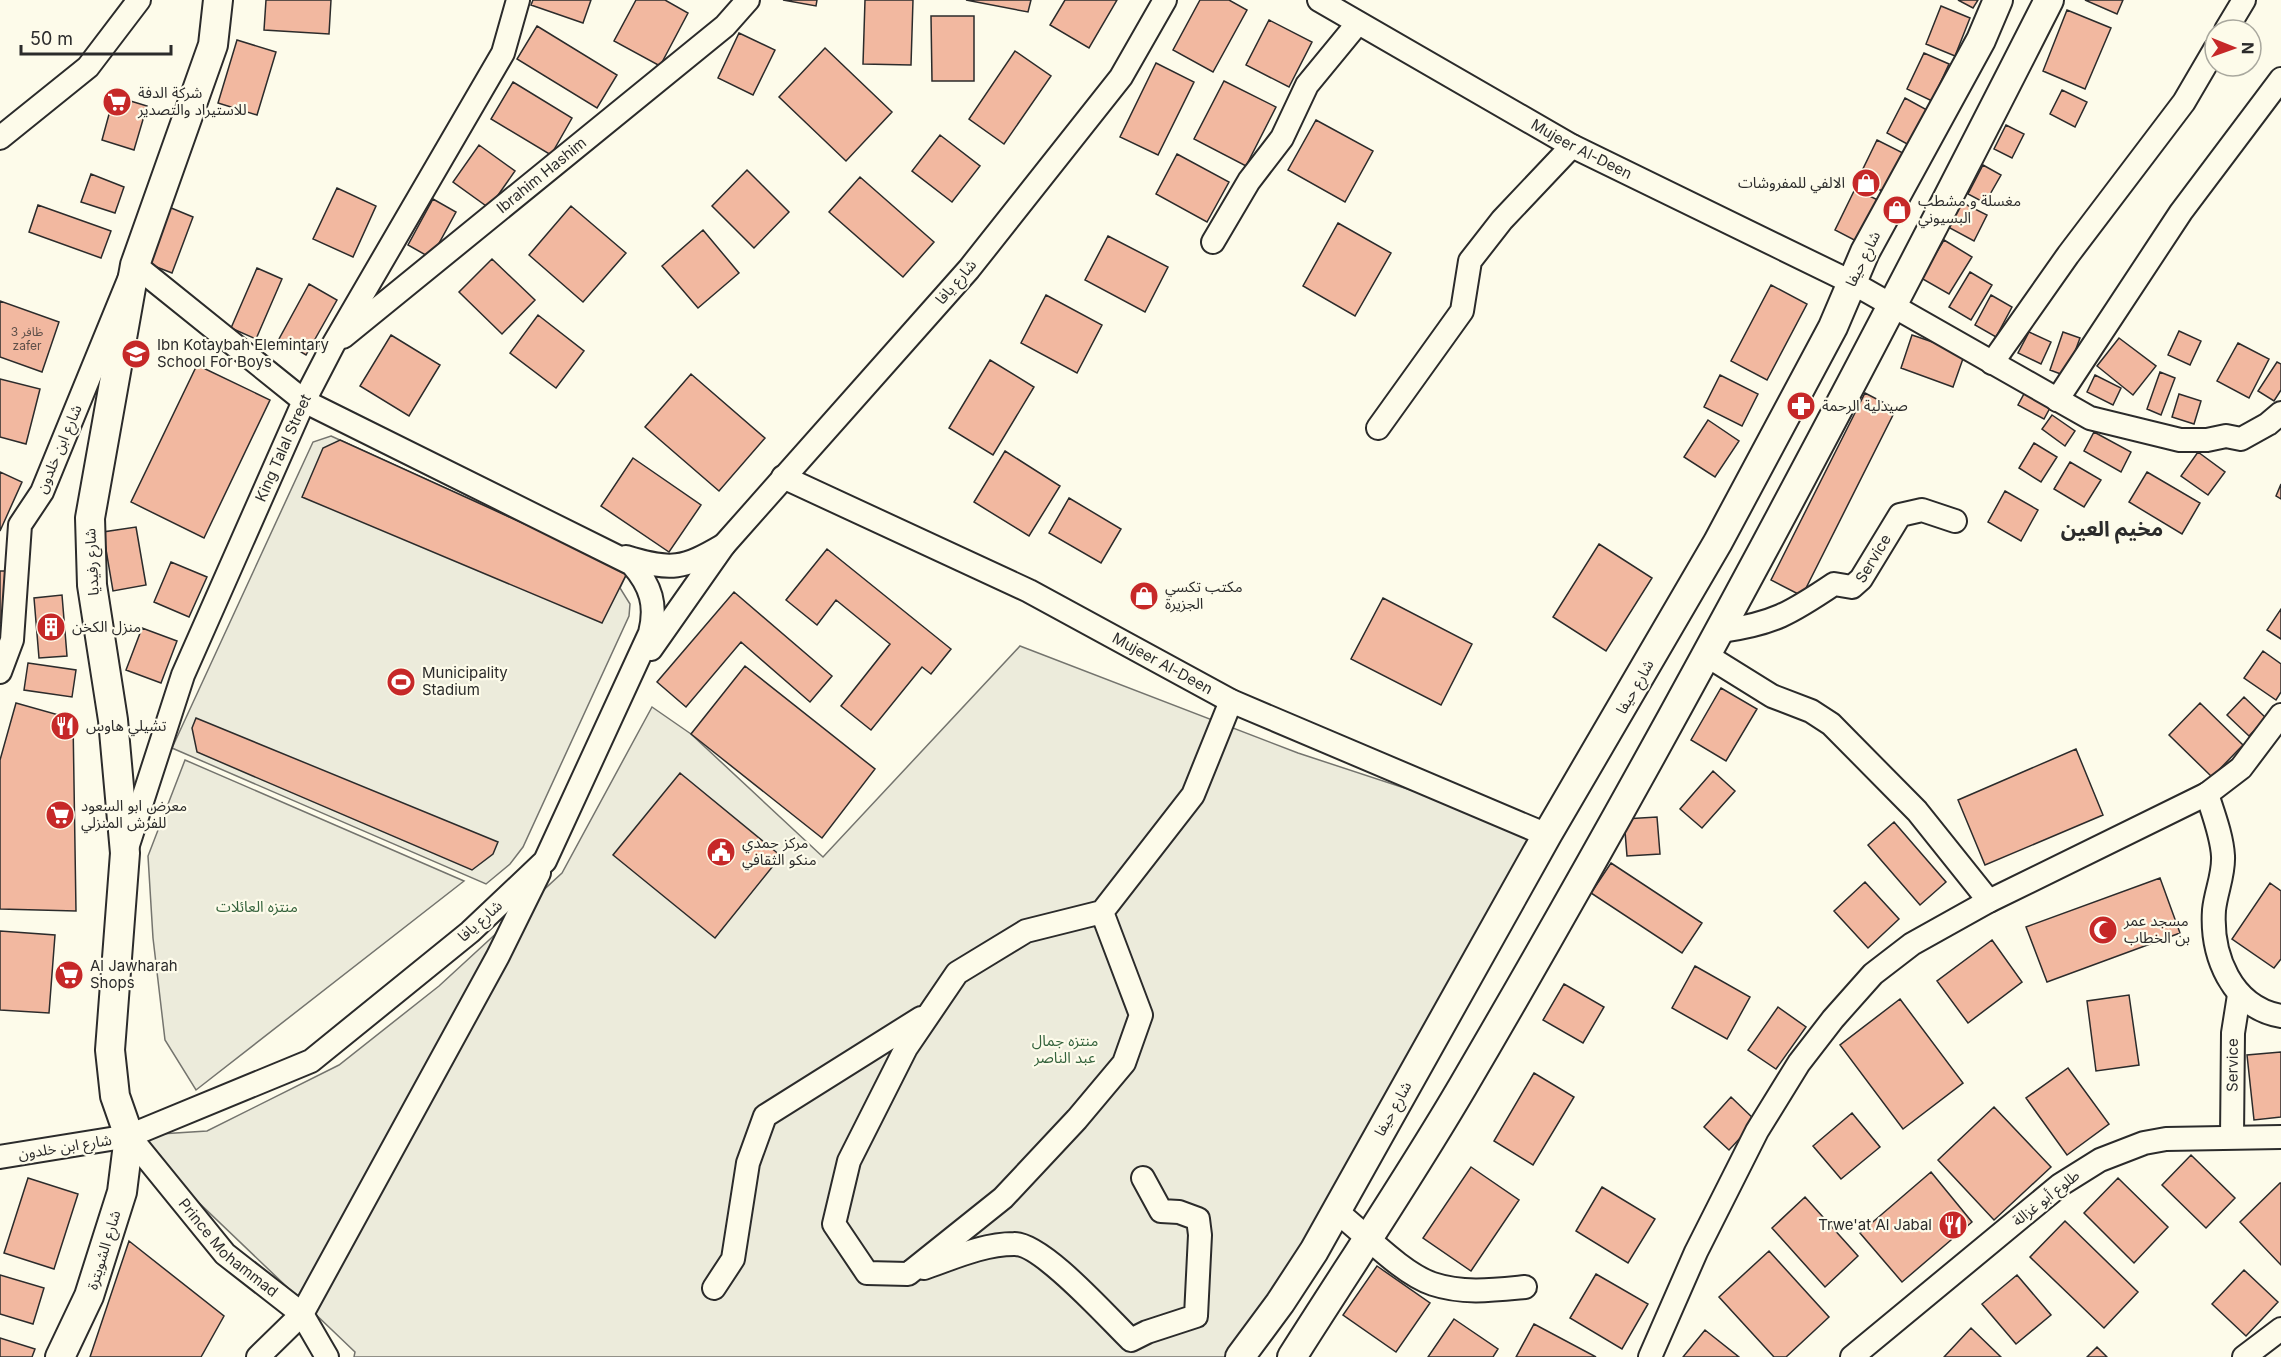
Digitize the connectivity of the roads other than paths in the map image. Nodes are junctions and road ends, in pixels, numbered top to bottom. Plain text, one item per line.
1 (139, 0) edge
2 (218, 0) edge
3 (518, 0) edge
4 (748, 0) edge
5 (1165, 0) edge
6 (1319, 0) edge
7 (1998, 0) edge
8 (2049, 0) edge
9 (2244, 0) edge
10 (2233, 18) edge
11 (1358, 23) junction
12 (2203, 70) edge
13 (2281, 79) edge
14 (0, 138) edge
15 (1572, 146) junction
16 (1213, 242) dead end
17 (135, 265) junction
18 (1851, 282) junction
19 (1894, 306) junction
20 (333, 345) junction
21 (1992, 363) junction
22 (2057, 400) junction
23 (304, 401) junction
24 (2281, 413) edge
25 (1378, 428) dead end
26 (783, 477) junction
27 (1954, 521) dead end
28 (724, 545) junction
29 (624, 559) junction
30 (1721, 631) junction
31 (1707, 655) junction
32 (0, 672) edge
33 (626, 685) junction
34 (1231, 701) junction
35 (2281, 714) edge
36 (2207, 794) junction
37 (1547, 835) junction
38 (125, 853) junction
39 (545, 861) junction
40 (1989, 901) junction
41 (1102, 912) junction
42 (2239, 995) junction
43 (930, 1012) junction
44 (2281, 1016) edge
45 (129, 1136) junction
46 (2232, 1137) junction
47 (2281, 1137) edge
48 (0, 1156) edge
49 (1143, 1178) dead end
50 (1336, 1211) junction
51 (1368, 1236) junction
52 (908, 1274) junction
53 (1525, 1287) dead end
54 (714, 1288) dead end
55 (302, 1314) junction
56 (2281, 1329) edge
57 (60, 1357) edge
58 (258, 1357) edge
59 (327, 1357) edge
60 (1240, 1357) edge
61 (1292, 1357) edge
62 (1650, 1357) edge
63 (1852, 1357) edge
64 (2244, 1357) edge

1 - 14 street
2 - 17 main road, شارع رفيديا
3 - 20 street, King Talal Street
4 - 20 street, Ibrahim Hashim
5 - 26 street, شارع يافا
6 - 11 street, Mujeer Al-Deen
7 - 18 main road, شارع حيفا
8 - 19 main road
9 - 10 street
11 - 15 street, Mujeer Al-Deen
11 - 16 street
12 - 21 street
13 - 22 street
15 - 18 street, Mujeer Al-Deen
15 - 25 street
17 - 23 street
17 - 32 street, شارع ابن خلدون
17 - 38 main road, شارع رفيديا
18 - 19 street, Mujeer Al-Deen
18 - 37 main road, شارع حيفا
19 - 21 street, Mujeer Al-Deen
19 - 30 main road
20 - 23 street, King Talal Street
21 - 22 street, Mujeer Al-Deen
22 - 24 street, Mujeer Al-Deen
23 - 29 street
23 - 38 street, King Talal Street
26 - 28 street, شارع يافا
26 - 34 street, Mujeer Al-Deen
27 - 30 street, Service
28 - 29 street
28 - 33 street
29 - 33 street, شارع يافا
30 - 31 main road
31 - 40 street
31 - 51 main road
33 - 39 street, شارع يافا
34 - 37 street, Mujeer Al-Deen
34 - 41 street
35 - 36 street
36 - 40 street
36 - 42 street
37 - 50 main road, شارع حيفا
38 - 45 main road, شارع رفيديا
39 - 45 street, شارع يافا
39 - 55 street
40 - 62 street
41 - 43 street
41 - 52 street
42 - 44 street
42 - 46 street, Service
43 - 52 street
43 - 54 street
45 - 48 street, شارع ابن خلدون
45 - 55 street, Prince Mohammad
45 - 57 main road, شارع الشويترة
46 - 47 street, طلوع أبو غزالة
46 - 63 street, طلوع أبو غزالة
49 - 52 street
50 - 51 street
50 - 60 main road, شارع حيفا
51 - 53 street
51 - 61 main road
55 - 58 street
55 - 59 street, Prince Mohammad
56 - 64 street

